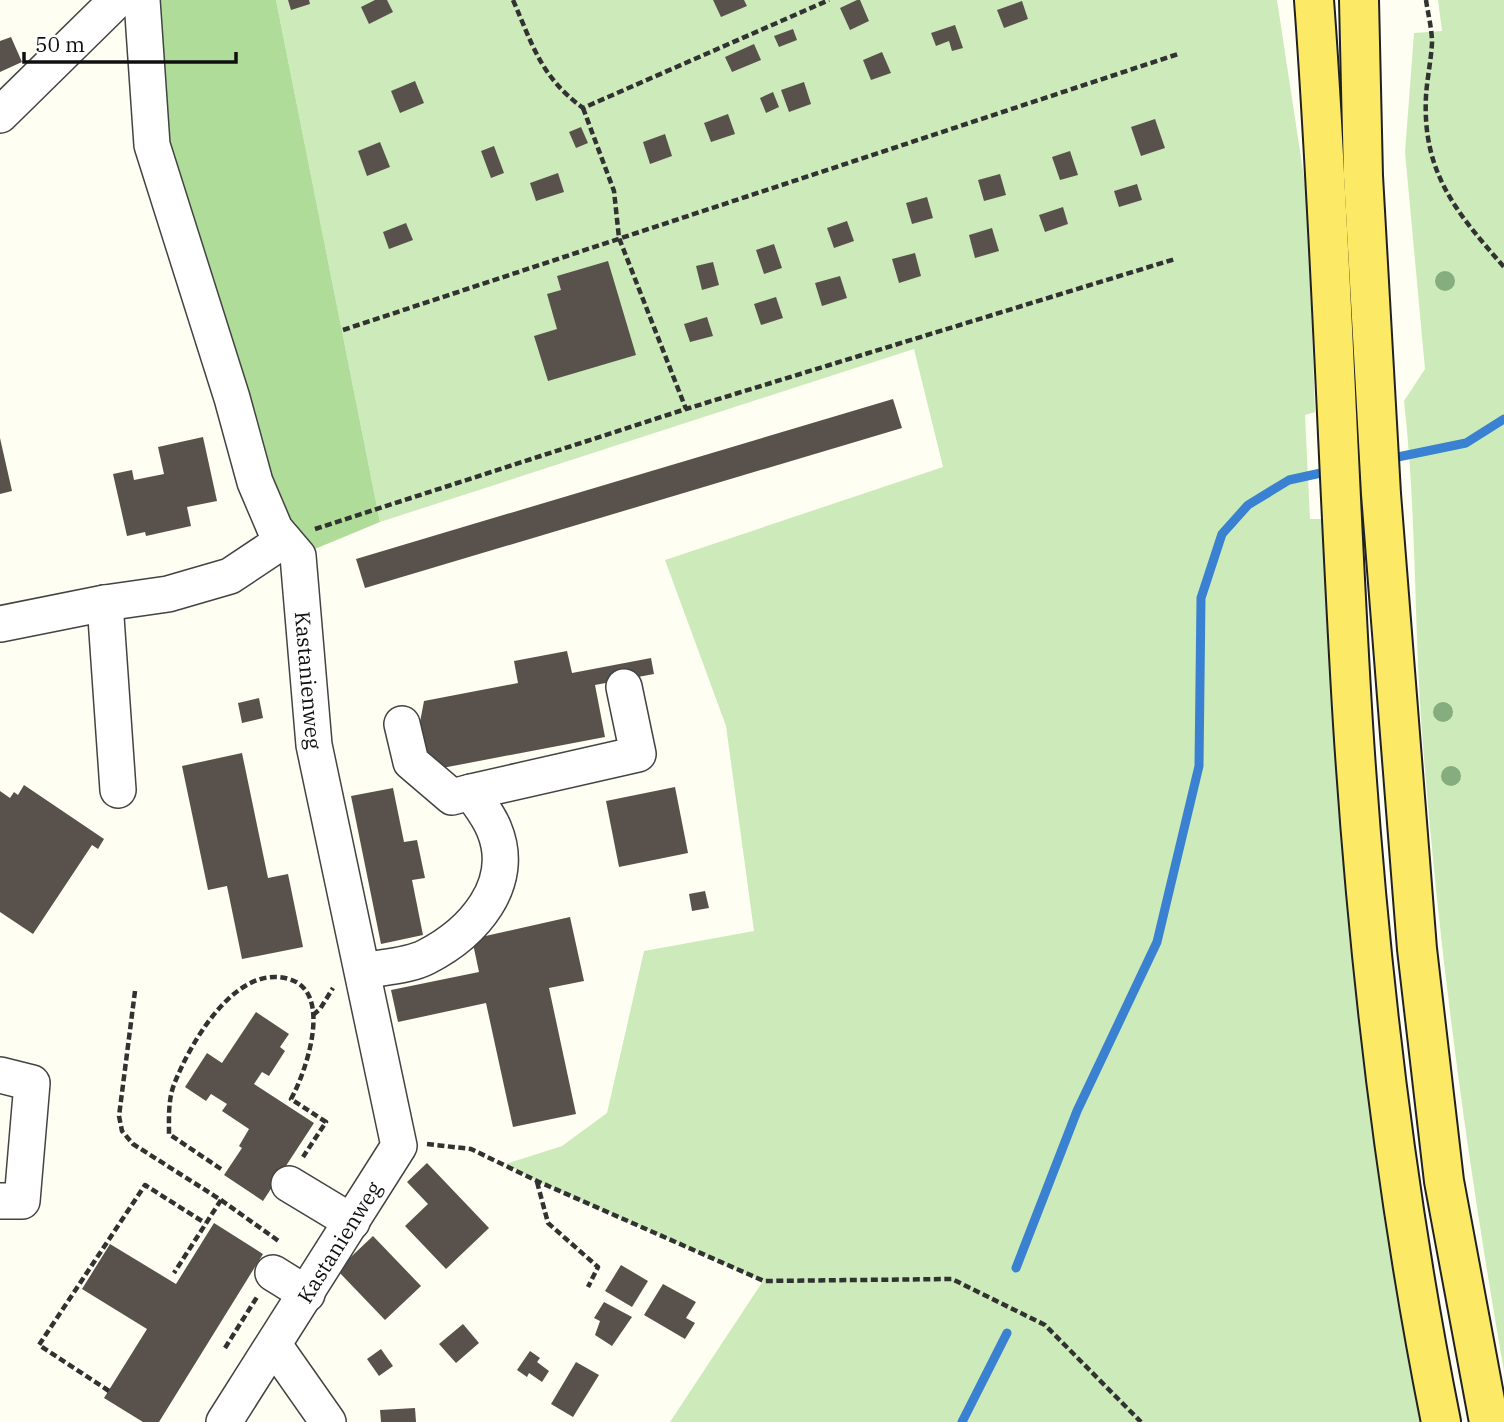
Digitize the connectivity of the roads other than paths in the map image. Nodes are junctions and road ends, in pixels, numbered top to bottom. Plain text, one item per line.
1 (117, 0) edge
2 (142, 0) edge
3 (1314, 0) edge
4 (1359, 0) edge
5 (0, 116) edge
6 (284, 540) junction
7 (105, 603) junction
8 (0, 624) edge
9 (624, 687) dead end
10 (402, 724) dead end
11 (118, 789) dead end
12 (471, 792) junction
13 (363, 971) junction
14 (0, 1075) edge
15 (289, 1184) road end
16 (0, 1201) edge
17 (352, 1222) junction
18 (281, 1260) road end
19 (307, 1294) junction
20 (274, 1345) junction
21 (224, 1422) edge
22 (328, 1422) edge
23 (1441, 1422) edge
24 (1489, 1422) edge

1 - 5 street
2 - 6 street, Kastanienweg
3 - 23 main road
4 - 24 main road
6 - 7 street
6 - 13 street, Kastanienweg
7 - 8 street
7 - 11 street
9 - 12 street
10 - 12 street
12 - 13 street
13 - 17 street, Kastanienweg
14 - 16 street
15 - 17 street
17 - 19 street, Kastanienweg
18 - 19 street
19 - 20 street, Kastanienweg
20 - 21 street, Kastanienweg
20 - 22 street

